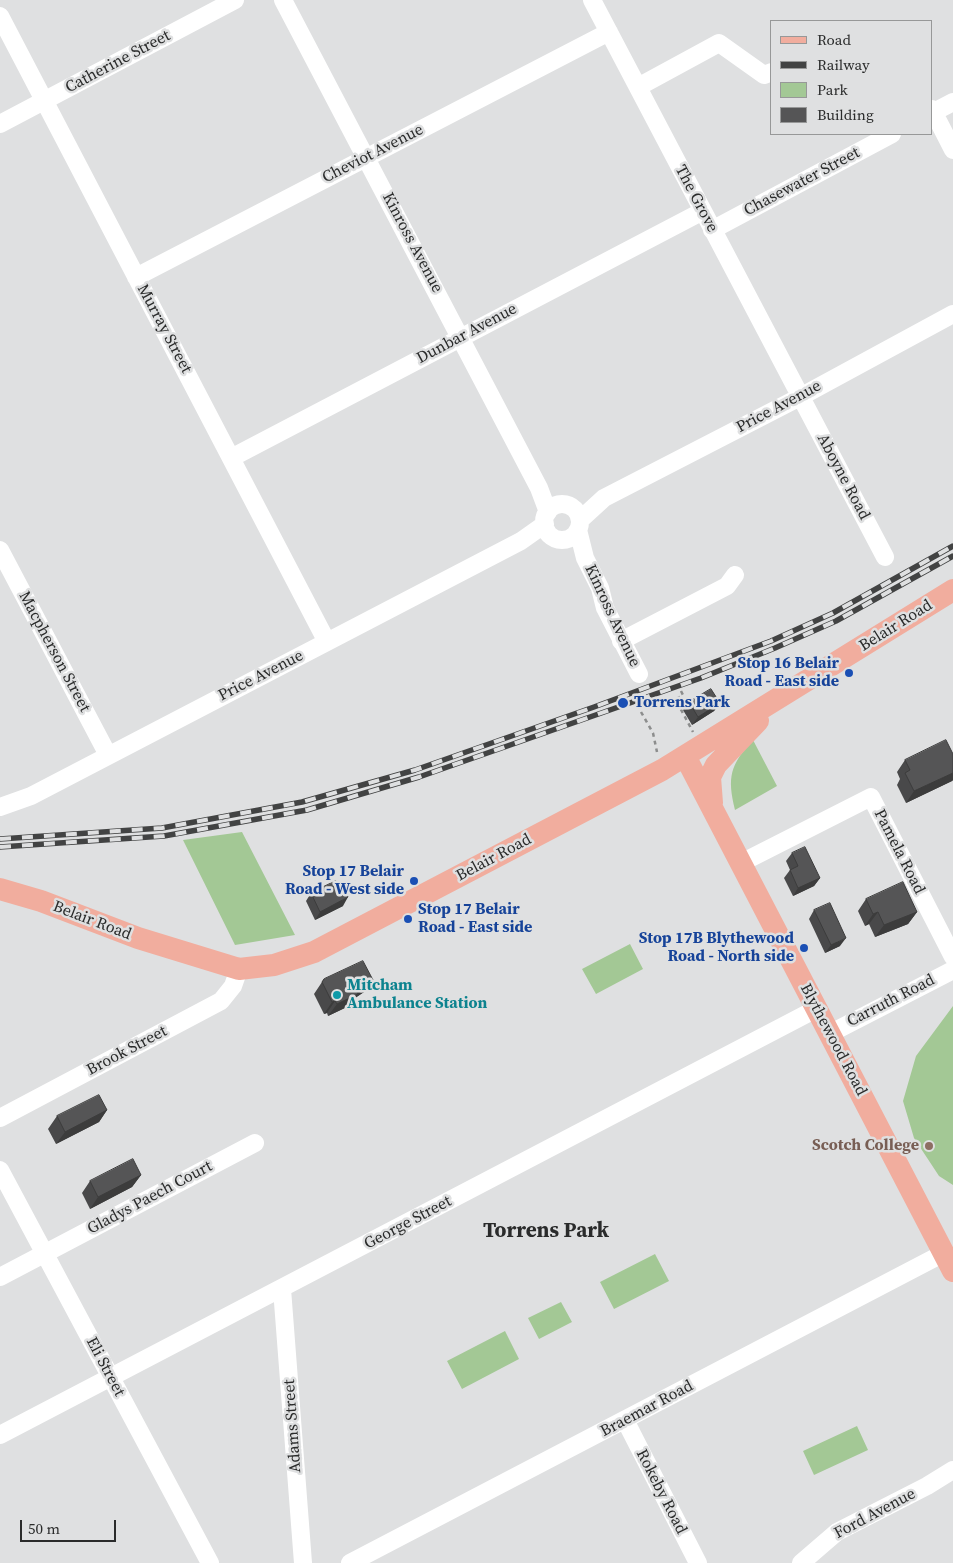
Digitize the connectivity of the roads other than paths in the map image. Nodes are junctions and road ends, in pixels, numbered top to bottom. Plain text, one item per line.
1 (235, 0) edge
2 (283, 0) edge
3 (592, 0) edge
4 (0, 16) edge
5 (609, 32) junction
6 (770, 73) edge
7 (638, 88) junction
8 (44, 101) junction
9 (953, 102) edge
10 (933, 111) edge
11 (933, 113) edge
12 (0, 124) edge
13 (890, 135) edge
14 (953, 150) edge
15 (367, 158) junction
16 (703, 211) junction
17 (712, 230) junction
18 (136, 277) junction
19 (953, 314) edge
20 (462, 337) junction
21 (800, 397) junction
22 (231, 458) junction
23 (604, 498) junction
24 (555, 520) junction
25 (579, 525) junction
26 (0, 550) edge
27 (885, 557) dead end
28 (584, 558) junction
29 (735, 575) dead end
30 (953, 590) edge
31 (621, 641) junction
32 (327, 642) junction
33 (639, 674) dead end
34 (778, 700) junction
35 (679, 747) junction
36 (108, 755) junction
37 (0, 807) edge
38 (714, 816) junction
39 (741, 862) junction
40 (0, 889) edge
41 (953, 957) edge
42 (239, 969) junction
43 (953, 970) edge
44 (816, 1009) junction
45 (830, 1034) junction
46 (0, 1118) edge
47 (255, 1143) dead end
48 (0, 1170) edge
49 (44, 1254) junction
50 (948, 1262) edge
51 (0, 1277) edge
52 (282, 1289) junction
53 (111, 1378) junction
54 (625, 1420) junction
55 (0, 1435) edge
56 (953, 1470) edge
57 (210, 1563) edge
58 (303, 1563) edge
59 (350, 1563) edge
60 (698, 1563) edge
61 (801, 1563) edge

1 - 8 street, Catherine Street
2 - 15 street, Kinross Avenue
3 - 5 street, The Grove
4 - 8 street, Murray Street
5 - 7 street, The Grove
5 - 15 street, Cheviot Avenue
6 - 7 street
7 - 16 street, The Grove
8 - 12 street, Catherine Street
8 - 18 street, Murray Street
9 - 10 street
11 - 14 street
13 - 17 street, Chasewater Street
15 - 18 street, Cheviot Avenue
15 - 20 street, Kinross Avenue
16 - 17 street, The Grove
16 - 20 street, Dunbar Avenue
17 - 21 street, The Grove
18 - 22 street, Murray Street
19 - 21 street, Price Avenue
20 - 22 street, Dunbar Avenue
20 - 24 street, Kinross Avenue
21 - 23 street, Price Avenue
21 - 27 street, Aboyne Road
22 - 32 street, Murray Street
23 - 24 street, Price Avenue
23 - 25 street, Price Avenue
24 - 25 street
24 - 25 street, Price Avenue
24 - 28 street, Kinross Avenue
24 - 32 street, Price Avenue
25 - 28 street, Kinross Avenue
26 - 36 street, Macpherson Street
28 - 31 street, Kinross Avenue
29 - 31 street
30 - 34 main road, Belair Road
31 - 33 street, Kinross Avenue
32 - 36 street, Price Avenue
34 - 35 main road, Belair Road
34 - 38 main road
35 - 38 main road, Blythewood Road
35 - 42 main road, Belair Road
36 - 37 street, Price Avenue
38 - 39 main road, Blythewood Road
39 - 41 street, Pamela Road
39 - 44 main road, Blythewood Road
40 - 42 main road, Belair Road
42 - 46 street, Brook Street
43 - 45 street, Carruth Road
44 - 45 main road, Blythewood Road
44 - 52 street, George Street
45 - 50 main road, Blythewood Road
47 - 49 street, Gladys Paech Court
48 - 49 street, Eli Street
49 - 51 street, Gladys Paech Court
49 - 53 street, Eli Street
50 - 54 street, Braemar Road
52 - 53 street, George Street
52 - 58 street, Adams Street
53 - 55 street, George Street
53 - 57 street, Eli Street
54 - 59 street, Braemar Road
54 - 60 street, Rokeby Road
56 - 61 street, Ford Avenue

